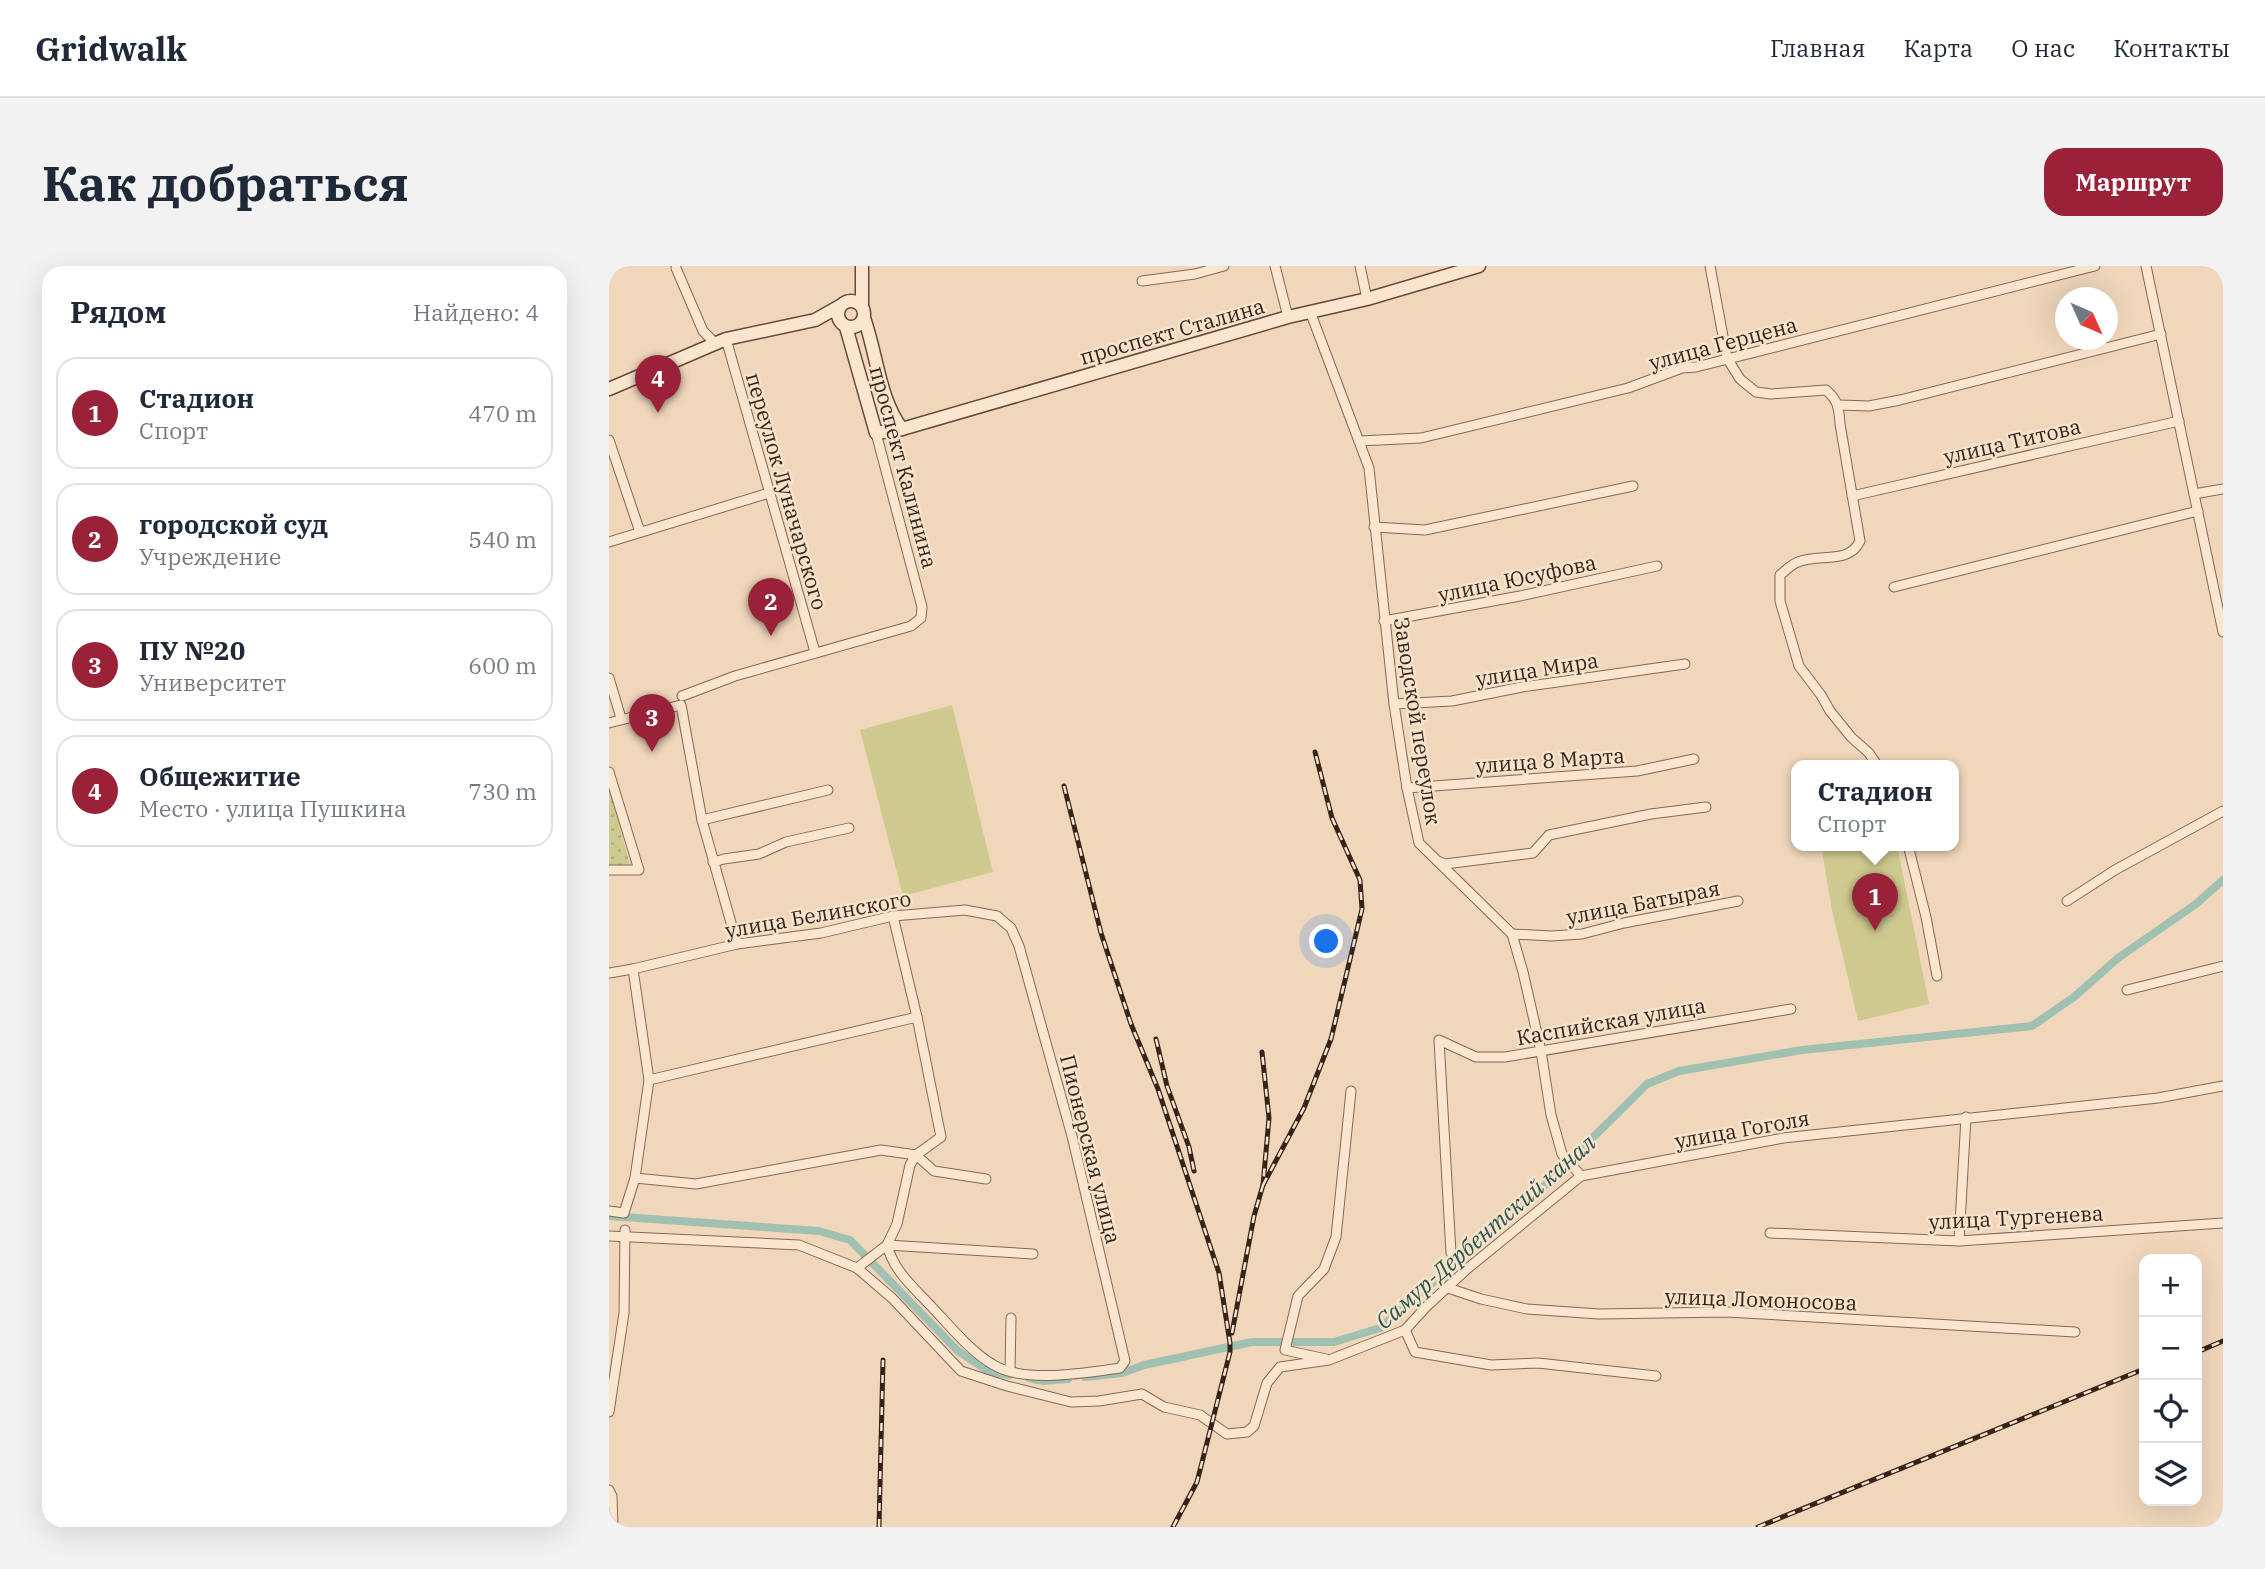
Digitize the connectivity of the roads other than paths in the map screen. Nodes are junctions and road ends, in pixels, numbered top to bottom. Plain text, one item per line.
1 (1224, 266) edge
2 (1275, 266) edge
3 (1360, 266) edge
4 (1479, 266) edge
5 (1710, 266) edge
6 (2095, 266) edge
7 (2146, 266) edge
8 (676, 268) dead end
9 (864, 268) edge
10 (1142, 281) dead end
11 (1367, 299) junction
12 (841, 305) junction
13 (863, 312) junction
14 (1311, 314) junction
15 (1287, 317) junction
16 (815, 320) junction
17 (844, 325) junction
18 (2161, 334) junction
19 (721, 341) junction
20 (1727, 358) junction
21 (610, 386) edge
22 (1839, 405) junction
23 (2179, 421) junction
24 (902, 429) junction
25 (876, 433) junction
26 (609, 440) edge
27 (1359, 441) junction
28 (1633, 486) dead end
29 (2223, 489) edge
30 (769, 493) junction
31 (2194, 494) junction
32 (1852, 496) junction
33 (2198, 511) junction
34 (1374, 527) junction
35 (640, 531) junction
36 (609, 542) edge
37 (1657, 566) dead end
38 (1894, 587) dead end
39 (1384, 621) junction
40 (2223, 632) edge
41 (815, 652) junction
42 (1685, 664) dead end
43 (609, 678) edge
44 (682, 700) junction
45 (1394, 704) junction
46 (621, 718) junction
47 (609, 723) edge
48 (1694, 759) dead end
49 (1874, 760) edge
50 (609, 772) edge
51 (1407, 788) junction
52 (828, 790) dead end
53 (1706, 807) dead end
54 (2223, 811) edge
55 (702, 820) junction
56 (849, 828) dead end
57 (1909, 851) edge
58 (1436, 860) junction
59 (713, 862) junction
60 (609, 870) edge
61 (1738, 901) dead end
62 (2067, 901) dead end
63 (893, 916) junction
64 (1511, 934) junction
65 (737, 944) junction
66 (1019, 946) joint
67 (2223, 966) edge
68 (633, 969) junction
69 (609, 973) edge
70 (1937, 976) dead end
71 (2127, 990) dead end
72 (1791, 1009) dead end
73 (917, 1017) junction
74 (1541, 1051) junction
75 (649, 1080) junction
76 (2223, 1086) edge
77 (1351, 1091) dead end
78 (1966, 1117) junction
79 (916, 1155) junction
80 (1578, 1173) junction
81 (635, 1178) junction
82 (986, 1179) dead end
83 (612, 1211) edge
84 (2223, 1223) edge
85 (1770, 1233) dead end
86 (625, 1234) junction
87 (609, 1236) edge
88 (1959, 1241) junction
89 (887, 1245) junction
90 (1451, 1252) dead end
91 (1033, 1254) dead end
92 (861, 1265) junction
93 (1448, 1288) junction
94 (1011, 1318) dead end
95 (1405, 1331) junction
96 (2075, 1332) dead end
97 (1329, 1360) junction
98 (1010, 1371) junction
99 (1655, 1376) dead end
100 (609, 1412) edge
101 (610, 1494) edge
102 (613, 1527) edge

1 - 10 street
2 - 15 street
3 - 11 street
4 - 11 street, проспект Сталина
5 - 20 street
6 - 20 street, улица Герцена
7 - 18 street
8 - 19 street, переулок Луначарского
9 - 12 street
9 - 13 street, проспект Калинина
11 - 14 street, проспект Сталина
12 - 13 street
12 - 16 street
12 - 17 street
13 - 17 street
13 - 24 street, проспект Калинина
14 - 15 street, проспект Сталина
14 - 27 street, Заводской переулок
15 - 24 street, проспект Сталина
16 - 17 street
16 - 19 street
17 - 25 street, проспект Калинина
18 - 22 street
18 - 23 street
19 - 21 street
19 - 30 street, переулок Луначарского
20 - 22 street
20 - 27 street, улица Герцена
22 - 32 street
23 - 31 street
23 - 32 street, улица Титова
24 - 25 street, проспект Сталина
25 - 41 street, проспект Калинина
26 - 35 street
27 - 34 street, Заводской переулок
28 - 34 street
29 - 31 street
30 - 35 street
30 - 41 street, переулок Луначарского
31 - 33 street
32 - 49 street
33 - 38 street
33 - 40 street
34 - 39 street, Заводской переулок
35 - 36 street
37 - 39 street, улица Юсуфова
39 - 45 street, Заводской переулок
41 - 44 street
42 - 45 street, улица Мира
43 - 46 street
44 - 46 street
44 - 55 street
45 - 51 street, Заводской переулок
46 - 47 street
48 - 51 street, улица 8 Марта
50 - 60 street
51 - 58 street, Заводской переулок
52 - 55 street
53 - 58 street
54 - 62 street
55 - 59 street
56 - 59 street
57 - 70 street
58 - 64 street, Заводской переулок
59 - 65 street
61 - 64 street, улица Батырая
63 - 65 street, улица Белинского
63 - 66 street, улица Белинского
63 - 73 street
64 - 74 street, Заводской переулок
65 - 68 street, улица Белинского
66 - 98 street, Пионерская улица
67 - 71 street
68 - 69 street, улица Белинского
68 - 75 street
72 - 74 street, Каспийская улица
73 - 75 street
73 - 79 street
74 - 80 street, Заводской переулок
74 - 90 street, Каспийская улица
75 - 81 street
76 - 78 street, улица Гоголя
77 - 97 street
78 - 80 street, улица Гоголя
78 - 88 street
79 - 81 street
79 - 82 street
79 - 89 street
80 - 93 street, улица Гоголя
81 - 83 street
84 - 88 street, улица Тургенева
85 - 88 street, улица Тургенева
86 - 87 street
86 - 92 street
86 - 100 street
89 - 91 street
89 - 92 street
89 - 98 street
92 - 97 street, улица Гоголя
93 - 95 street, улица Гоголя
93 - 96 street, улица Ломоносова
94 - 98 street
95 - 97 street, улица Гоголя
95 - 99 street
101 - 102 street

